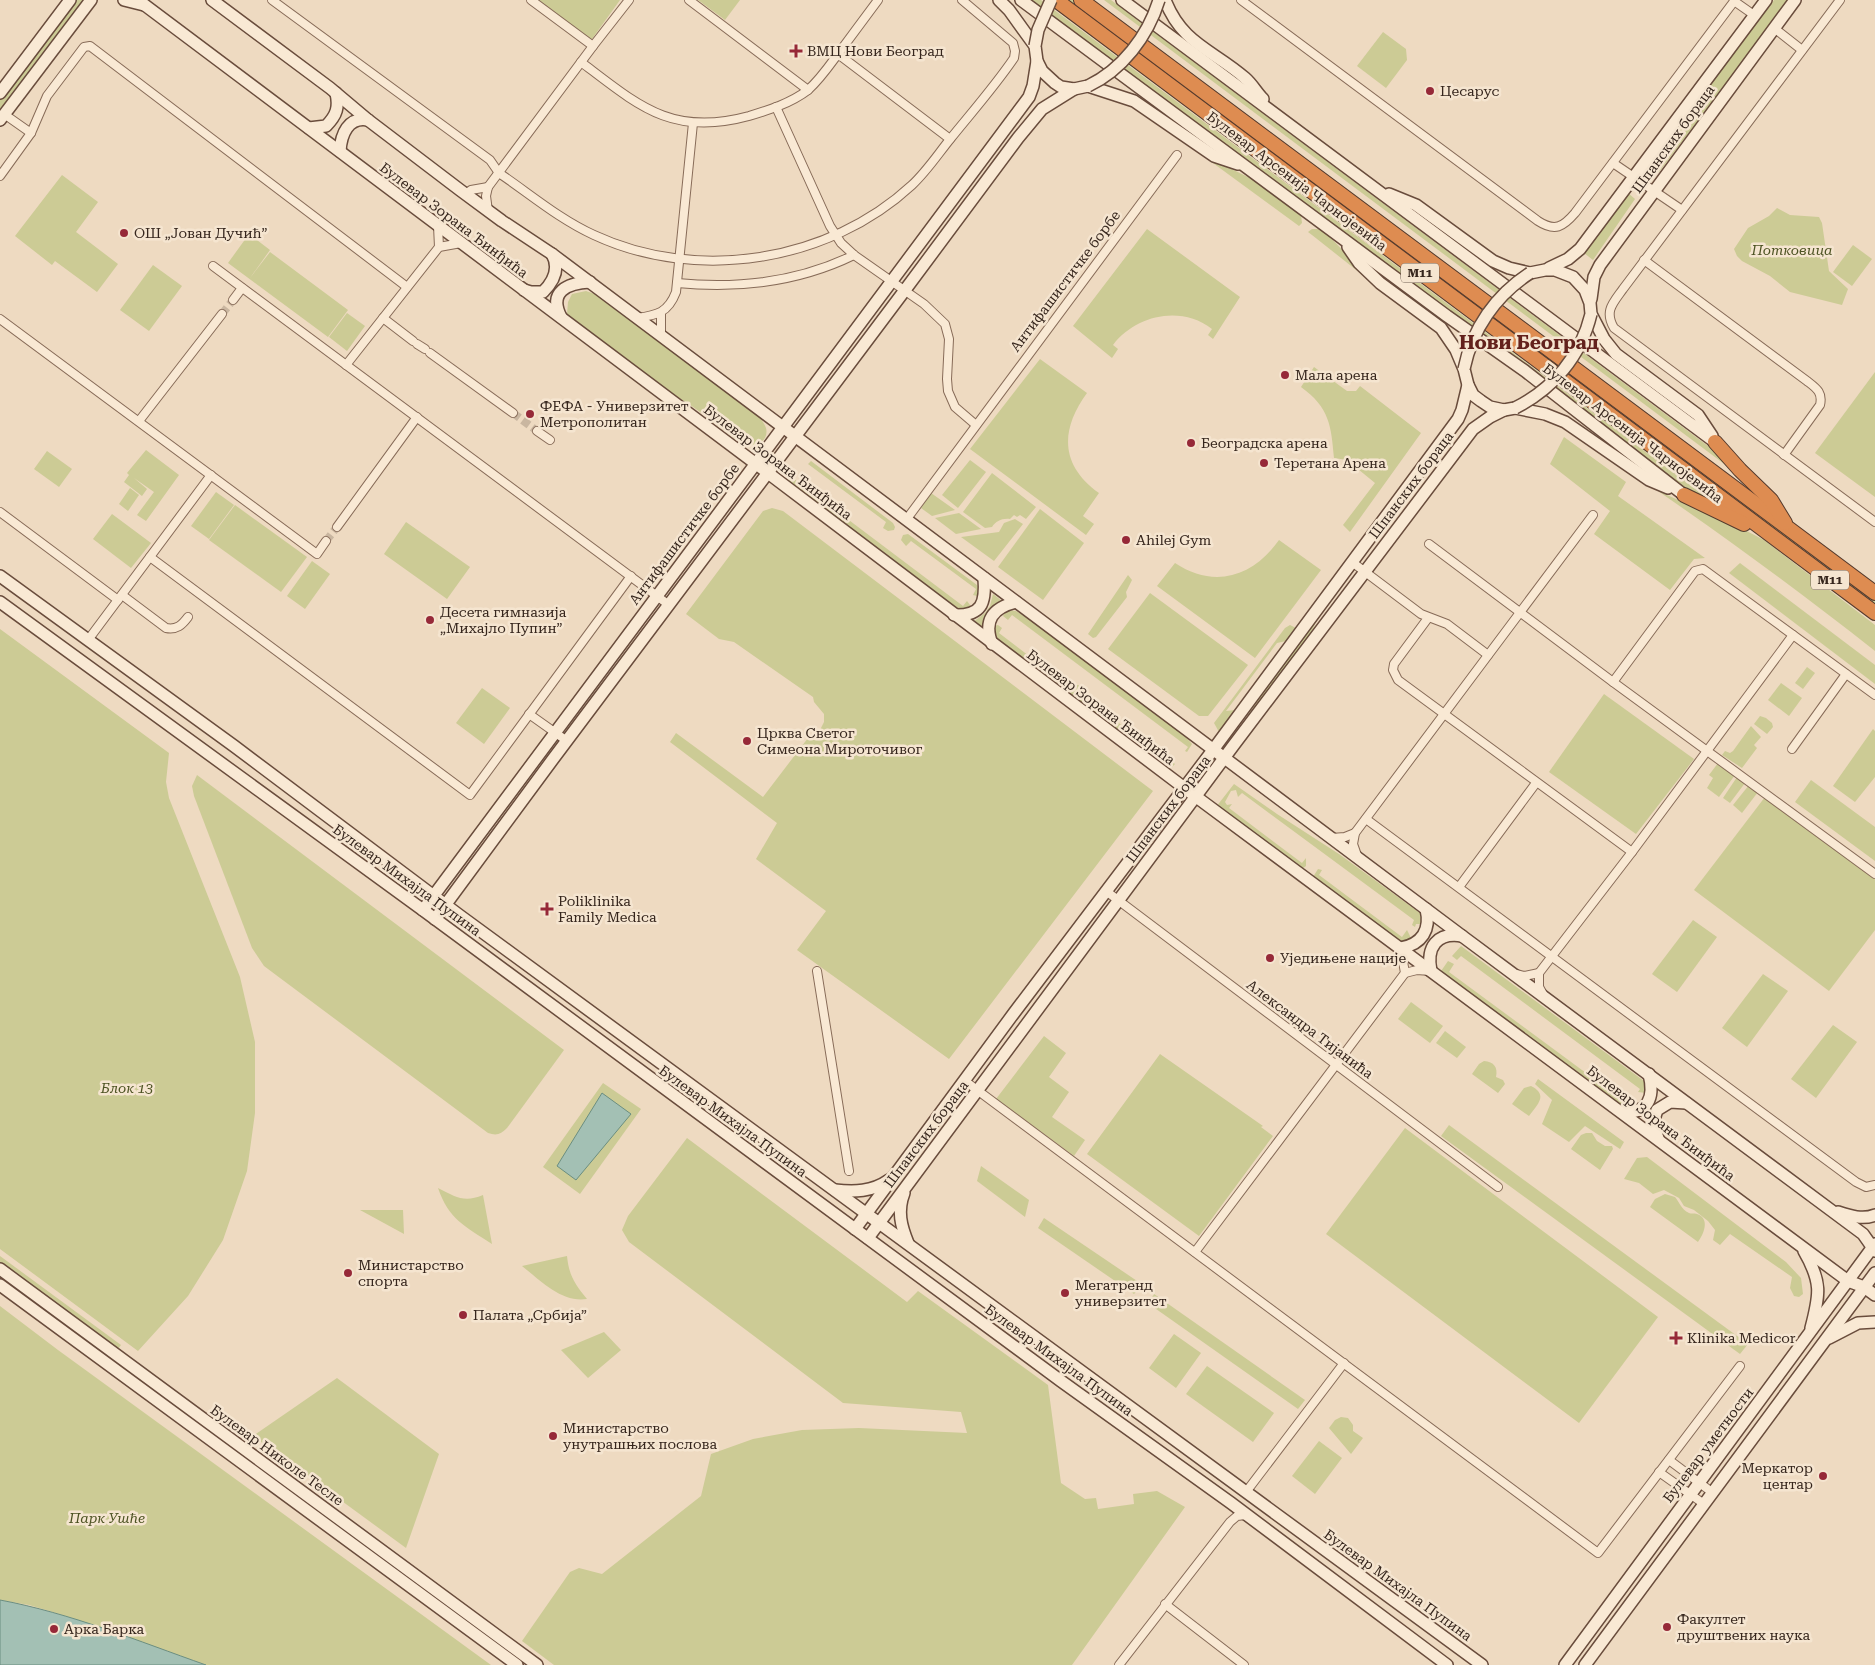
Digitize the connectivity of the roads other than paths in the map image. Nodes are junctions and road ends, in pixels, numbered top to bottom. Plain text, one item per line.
1 (70, 0) edge
2 (103, 0) edge
3 (124, 0) edge
4 (212, 0) edge
5 (272, 0) edge
6 (531, 0) edge
7 (629, 0) edge
8 (689, 0) edge
9 (878, 0) edge
10 (962, 0) edge
11 (999, 0) edge
12 (1021, 0) edge
13 (1051, 0) edge
14 (1056, 0) edge
15 (1082, 0) edge
16 (1122, 0) edge
17 (1158, 0) edge
18 (1164, 0) edge
19 (1241, 0) edge
20 (1766, 0) edge
21 (1795, 0) edge
22 (1840, 0) edge
23 (1735, 1) edge
24 (89, 3) edge
25 (142, 3) edge
26 (1754, 15) junction
27 (1774, 28) junction
28 (593, 46) junction
29 (1035, 46) junction
30 (1802, 50) junction
31 (838, 54) junction
32 (1037, 61) junction
33 (581, 62) junction
34 (1088, 86) junction
35 (1074, 88) junction
36 (808, 90) junction
37 (0, 93) edge
38 (336, 93) junction
39 (776, 107) junction
40 (1277, 116) junction
41 (2, 117) edge
42 (368, 120) junction
43 (693, 123) junction
44 (309, 128) junction
45 (31, 133) junction
46 (950, 139) junction
47 (340, 152) junction
48 (1177, 155) dead end
49 (1613, 163) junction
50 (1246, 166) junction
51 (499, 173) junction
52 (0, 176) edge
53 (1634, 178) junction
54 (488, 186) junction
55 (1374, 188) junction
56 (1654, 191) junction
57 (466, 194) junction
58 (1682, 210) junction
59 (488, 211) junction
60 (438, 226) junction
61 (834, 234) junction
62 (1342, 239) junction
63 (461, 243) junction
64 (439, 247) junction
65 (552, 254) junction
66 (854, 255) junction
67 (680, 258) junction
68 (1644, 260) junction
69 (213, 266) dead end
70 (1545, 270) junction
71 (1530, 273) junction
72 (892, 280) junction
73 (590, 282) junction
74 (678, 284) junction
75 (407, 287) junction
76 (242, 288) junction
77 (522, 290) junction
78 (905, 290) junction
79 (233, 300) tunnel mouth
80 (1591, 309) junction
81 (222, 314) tunnel mouth
82 (661, 314) junction
83 (561, 317) junction
84 (383, 318) junction
85 (638, 318) junction
86 (0, 319) edge
87 (661, 336) junction
88 (346, 365) junction
89 (1464, 369) junction
90 (1468, 385) junction
91 (1510, 409) junction
92 (513, 413) tunnel mouth
93 (417, 417) junction
94 (139, 421) junction
95 (976, 425) junction
96 (782, 426) junction
97 (537, 431) tunnel mouth
98 (796, 436) junction
99 (550, 440) dead end
100 (1715, 442) junction
101 (1784, 454) junction
102 (755, 463) junction
103 (768, 473) junction
104 (211, 475) junction
105 (1684, 495) junction
106 (0, 512) edge
107 (1593, 515) dead end
108 (906, 520) junction
109 (1875, 522) edge
110 (338, 527) tunnel mouth
111 (1790, 530) junction
112 (326, 541) tunnel mouth
113 (1429, 544) dead end
114 (1785, 546) junction
115 (150, 558) junction
116 (1352, 562) junction
117 (1365, 572) junction
118 (0, 576) edge
119 (631, 576) junction
120 (984, 578) junction
121 (1875, 593) edge
122 (657, 596) junction
123 (120, 597) junction
124 (0, 602) edge
125 (1016, 602) junction
126 (669, 604) junction
127 (1520, 612) junction
128 (1875, 613) edge
129 (954, 615) junction
130 (188, 617) dead end
131 (1428, 618) junction
132 (1793, 635) junction
133 (88, 640) junction
134 (992, 644) junction
135 (1488, 655) junction
136 (1846, 674) junction
137 (1613, 682) junction
138 (1875, 695) edge
139 (530, 714) junction
140 (1445, 714) junction
141 (214, 732) junction
142 (554, 732) junction
143 (566, 741) junction
144 (201, 749) junction
145 (1792, 749) dead end
146 (1213, 750) junction
147 (1707, 750) junction
148 (1224, 759) junction
149 (1536, 783) junction
150 (1184, 788) junction
151 (1196, 796) junction
152 (1366, 819) junction
153 (1355, 833) junction
154 (1331, 838) junction
155 (1632, 852) junction
156 (1358, 858) junction
157 (1875, 874) edge
158 (1459, 887) junction
159 (1106, 891) junction
160 (433, 896) junction
161 (1118, 900) junction
162 (445, 905) junction
163 (1426, 909) junction
164 (422, 910) junction
165 (435, 919) junction
166 (1462, 936) junction
167 (1401, 948) junction
168 (1552, 956) junction
169 (817, 971) dead end
170 (1431, 971) junction
171 (1405, 972) junction
172 (1539, 973) junction
173 (1513, 974) junction
174 (1545, 997) junction
175 (651, 1056) junction
176 (1336, 1064) junction
177 (640, 1071) junction
178 (1649, 1074) junction
179 (965, 1081) junction
180 (978, 1090) junction
181 (1686, 1102) junction
182 (1622, 1112) junction
183 (1658, 1138) junction
184 (849, 1171) dead end
185 (894, 1176) junction
186 (1875, 1185) edge
187 (906, 1186) junction
188 (1498, 1187) dead end
189 (834, 1190) junction
190 (1827, 1208) junction
191 (866, 1214) junction
192 (1875, 1216) edge
193 (879, 1223) junction
194 (855, 1229) junction
195 (868, 1238) junction
196 (908, 1244) junction
197 (1802, 1247) junction
198 (1874, 1247) edge
199 (1195, 1252) junction
200 (0, 1269) edge
201 (1875, 1273) edge
202 (1848, 1281) junction
203 (0, 1285) edge
204 (1864, 1287) junction
205 (1875, 1294) edge
206 (1875, 1322) edge
207 (1809, 1336) junction
208 (1824, 1342) junction
209 (1344, 1363) junction
210 (1740, 1366) dead end
211 (1668, 1460) junction
212 (1659, 1472) junction
213 (1699, 1482) junction
214 (1246, 1492) junction
215 (1713, 1493) junction
216 (1690, 1494) junction
217 (1231, 1503) junction
218 (1704, 1504) junction
219 (1246, 1514) junction
220 (1230, 1522) junction
221 (1165, 1604) junction
222 (517, 1665) edge
223 (537, 1665) edge
224 (1119, 1665) edge
225 (1244, 1665) edge
226 (1447, 1665) edge
227 (1482, 1665) edge
228 (1565, 1665) edge
229 (1585, 1665) edge

1 - 37 street
2 - 24 street
3 - 25 street
4 - 38 street, Булевар Зорана Ђинђића
5 - 51 street
6 - 28 street
7 - 28 street
8 - 36 street
9 - 31 street
10 - 46 street
11 - 29 street
12 - 50 street, Булевар Арсенија Чарнојевића
13 - 29 street, bridge
14 - 114 highway, Булевар Арсенија Чарнојевића / M11
15 - 111 highway, Булевар Арсенија Чарнојевића / M11
16 - 40 street
17 - 34 street, bridge
18 - 40 street
19 - 49 street
20 - 26 street, Шпанских бораца
21 - 27 street, Шпанских бораца
22 - 30 street
23 - 26 street
23 - 49 street
24 - 41 street
25 - 44 street, Булевар Зорана Ђинђића
26 - 53 street, Шпанских бораца
27 - 30 street
27 - 56 street, Шпанских бораца
28 - 33 street
29 - 32 street
30 - 58 street
31 - 36 street
31 - 46 street
32 - 35 street
32 - 72 street, Антифашистичке борбе
33 - 43 street
33 - 51 street
34 - 35 street
34 - 50 street
35 - 78 street
36 - 39 street
38 - 42 street, Булевар Зорана Ђинђића
38 - 44 street
39 - 43 street
39 - 61 street
40 - 55 street
41 - 45 street
42 - 47 street
42 - 57 street, Булевар Зорана Ђинђића
43 - 67 street
44 - 47 street, Булевар Зорана Ђинђића
45 - 52 street
45 - 75 street
46 - 61 street
47 - 60 street, Булевар Зорана Ђинђића
48 - 95 street, Антифашистичке борбе
49 - 53 street
50 - 62 street, Булевар Арсенија Чарнојевића
51 - 54 street
51 - 67 street
53 - 56 street
53 - 70 street, Шпанских бораца
54 - 57 street
54 - 59 street
55 - 71 street
55 - 100 street
56 - 58 street
56 - 80 street, Шпанских бораца
57 - 59 street, Булевар Зорана Ђинђића
58 - 68 street
59 - 65 street, Булевар Зорана Ђинђића
60 - 63 street, Булевар Зорана Ђинђића
60 - 64 street
61 - 66 street
61 - 67 street
62 - 89 street
62 - 105 street, Булевар Арсенија Чарнојевића
63 - 64 street
63 - 77 street, Булевар Зорана Ђинђића
64 - 75 street
65 - 73 street, Булевар Зорана Ђинђића
65 - 77 street
66 - 72 street
66 - 74 street
67 - 74 street
68 - 101 street
68 - 101 street
69 - 76 street
70 - 71 street
70 - 80 street
71 - 89 street, bridge
72 - 78 street
72 - 96 street, Антифашистичке борбе
73 - 83 street
73 - 85 street, Булевар Зорана Ђинђића
74 - 82 street
75 - 84 street
76 - 79 street
76 - 88 street
77 - 83 street, Булевар Зорана Ђинђића
78 - 95 street
78 - 98 street
80 - 91 street, bridge
80 - 100 street
81 - 94 street
82 - 85 street
82 - 87 street
83 - 102 street, Булевар Зорана Ђинђића
84 - 88 street
84 - 92 street
85 - 87 street, Булевар Зорана Ђинђића
86 - 94 street
87 - 96 street, Булевар Зорана Ђинђића
88 - 93 street
89 - 90 street
90 - 91 street
90 - 116 street, Шпанских бораца
91 - 105 street
91 - 117 street, Шпанских бораца
93 - 110 street
93 - 119 street
94 - 104 street
95 - 108 street, Антифашистичке борбе
96 - 98 street, Булевар Зорана Ђинђића
96 - 102 street, Антифашистичке борбе
97 - 99 street
98 - 103 street
98 - 108 street, Булевар Зорана Ђинђића
100 - 111 highway
101 - 109 street
102 - 103 street, Булевар Зорана Ђинђића
102 - 122 street, Антифашистичке борбе
103 - 126 street
103 - 129 street, Булевар Зорана Ђинђића
104 - 112 street
104 - 115 street
105 - 114 highway
106 - 123 street
107 - 127 street
108 - 120 street, Булевар Зорана Ђинђића
111 - 121 highway, Булевар Арсенија Чарнојевића / M11
113 - 127 street
114 - 128 highway, Булевар Арсенија Чарнојевића / M11
115 - 123 street
115 - 139 street, Антифашистичке борбе
116 - 117 street
116 - 146 street, Шпанских бораца
117 - 131 street
117 - 148 street, Шпанских бораца
118 - 133 street, Булевар Михајла Пупина
119 - 122 street
119 - 139 street, Антифашистичке борбе
120 - 125 street, Булевар Зорана Ђинђића
120 - 129 street
122 - 126 street
122 - 142 street, Антифашистичке борбе
123 - 130 street
123 - 133 street
124 - 144 street, Булевар Михајла Пупина
125 - 134 street
125 - 146 street, Булевар Зорана Ђинђића
126 - 143 street
127 - 135 street
127 - 137 street
129 - 134 street, Булевар Зорана Ђинђића
131 - 135 street
131 - 140 street
132 - 136 street
132 - 137 street
132 - 147 street
133 - 141 street, Булевар Михајла Пупина
134 - 150 street, Булевар Зорана Ђинђића
135 - 140 street
136 - 138 street
136 - 145 street
137 - 147 street
139 - 142 street
140 - 149 street
140 - 152 street
141 - 144 street
141 - 160 street, Булевар Михајла Пупина
142 - 143 street
142 - 160 street, Антифашистичке борбе
143 - 162 street
144 - 164 street, Булевар Михајла Пупина
146 - 148 street, Булевар Зорана Ђинђића
146 - 150 street, Шпанских бораца
147 - 155 street
147 - 157 street
148 - 151 street, Шпанских бораца
148 - 154 street, Булевар Зорана Ђинђића
149 - 155 street
149 - 158 street
150 - 151 street, Булевар Зорана Ђинђића
150 - 159 street, Шпанских бораца
151 - 161 street, Шпанских бораца
151 - 167 street, Булевар Зорана Ђинђића
152 - 153 street
152 - 158 street
153 - 154 street
153 - 156 street
154 - 156 street, Булевар Зорана Ђинђића
155 - 168 street
156 - 163 street, Булевар Зорана Ђинђића
158 - 168 street
159 - 161 street, Александра Тијанића
159 - 179 street, Шпанских бораца
160 - 162 street, Булевар Михајла Пупина
160 - 164 street, Антифашистичке борбе
161 - 176 street, Александра Тијанића
161 - 180 street, Шпанских бораца
162 - 165 street
162 - 175 street, Булевар Михајла Пупина
163 - 166 street, Булевар Зорана Ђинђића
163 - 167 street
164 - 165 street, Булевар Михајла Пупина
165 - 177 street, Булевар Михајла Пупина
166 - 170 street
166 - 173 street, Булевар Зорана Ђинђића
167 - 170 street, Булевар Зорана Ђинђића
167 - 171 street
168 - 172 street
168 - 186 street
169 - 184 street
170 - 171 street
170 - 182 street, Булевар Зорана Ђинђића
171 - 176 street
172 - 173 street
172 - 174 street
173 - 174 street, Булевар Зорана Ђинђића
174 - 178 street, Булевар Зорана Ђинђића
175 - 177 street
175 - 189 street, Булевар Михајла Пупина
176 - 188 street, Александра Тијанића
176 - 199 street
177 - 194 street, Булевар Михајла Пупина
178 - 181 street, Булевар Зорана Ђинђића
178 - 182 street
179 - 180 street
179 - 185 street, Шпанских бораца
180 - 187 street, Шпанских бораца
180 - 199 street
181 - 183 street
181 - 190 street, Булевар Зорана Ђинђића
182 - 183 street, Булевар Зорана Ђинђића
183 - 197 street, Булевар Зорана Ђинђића
185 - 189 street
185 - 191 street, Шпанских бораца
187 - 193 street, Шпанских бораца
187 - 196 street
189 - 191 street, Булевар Михајла Пупина
190 - 192 street
190 - 198 street, Булевар Зорана Ђинђића
191 - 193 street, Булевар Михајла Пупина
191 - 194 street, Шпанских бораца
193 - 195 street, Шпанских бораца
193 - 196 street, Булевар Михајла Пупина
194 - 195 street, Булевар Михајла Пупина
195 - 217 street, Булевар Михајла Пупина
196 - 214 street, Булевар Михајла Пупина
197 - 202 street, Булевар Зорана Ђинђића
197 - 207 street
198 - 202 street, Булевар уметности
199 - 209 street
200 - 223 street, Булевар Николе Тесле
201 - 204 street
202 - 204 street, Булевар Зорана Ђинђића
202 - 207 street, Булевар уметности
203 - 222 street, Булевар Николе Тесле
204 - 205 street, Булевар Зорана Ђинђића
204 - 208 street
206 - 208 street
207 - 213 street, Булевар уметности
208 - 215 street
209 - 212 street, Булевар уметности
209 - 214 street
210 - 211 street, Булевар уметности
211 - 212 street, Булевар уметности
211 - 213 street
212 - 216 street
213 - 215 street
213 - 216 street, Булевар уметности
214 - 227 street, Булевар Михајла Пупина
215 - 218 street
216 - 218 street
216 - 228 street, Булевар уметности
217 - 219 street, Булевар Михајла Пупина
217 - 220 street
218 - 229 street
219 - 220 street
219 - 226 street, Булевар Михајла Пупина
220 - 221 street
221 - 224 street
221 - 225 street

